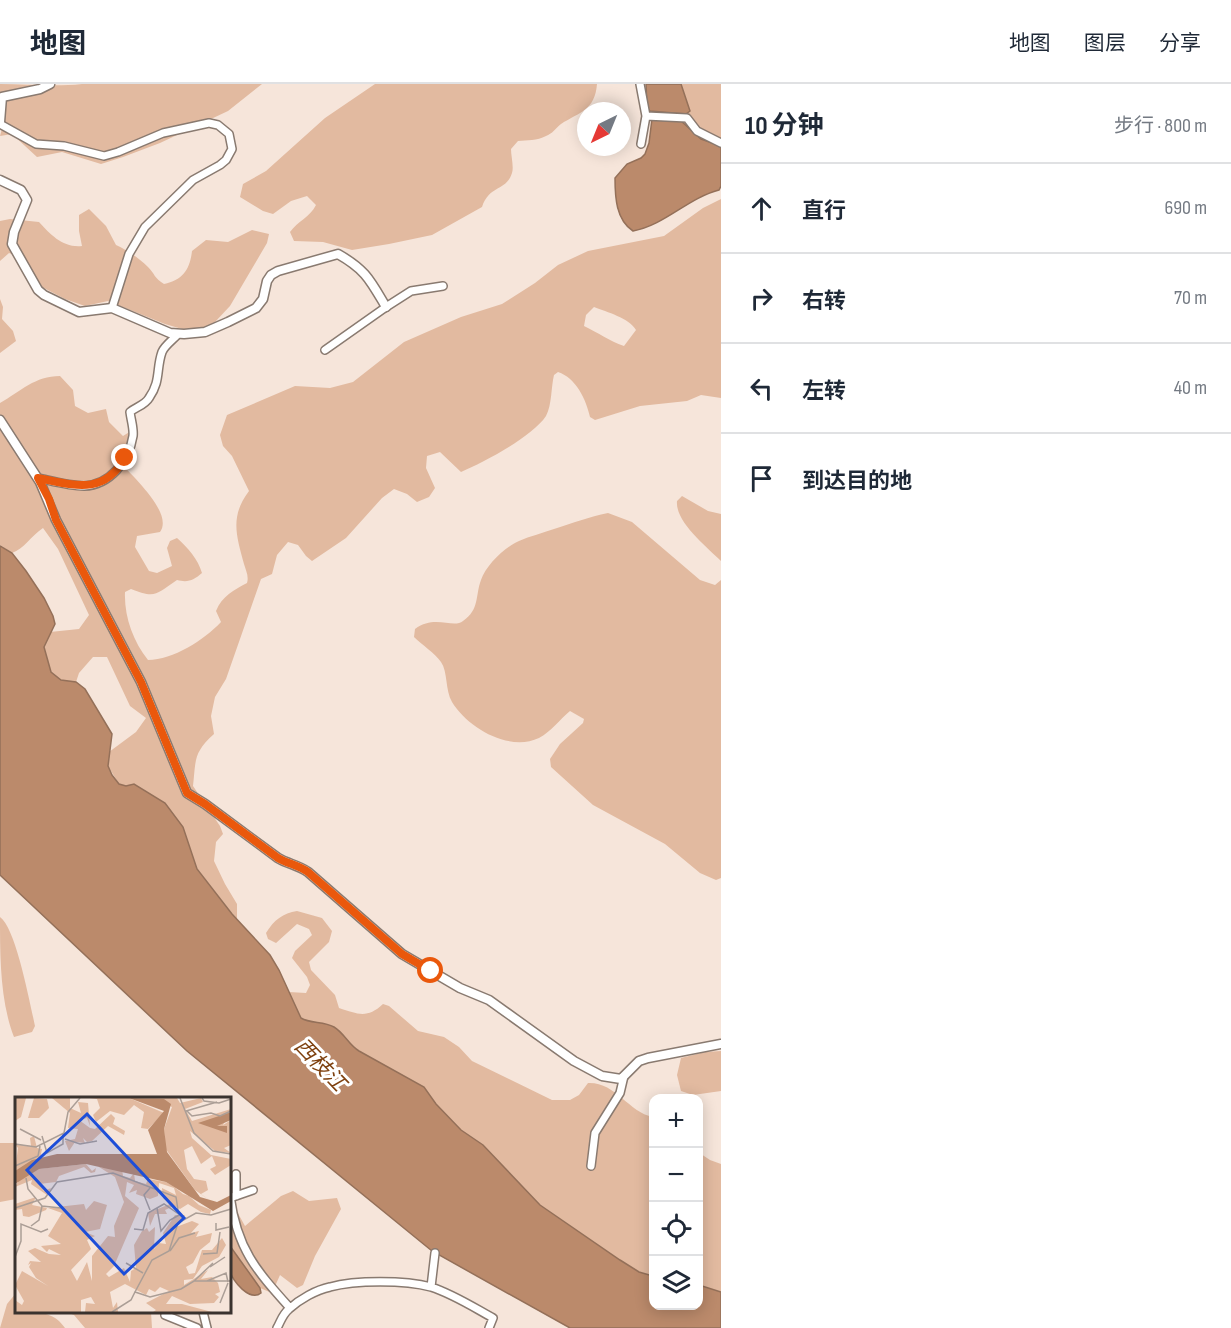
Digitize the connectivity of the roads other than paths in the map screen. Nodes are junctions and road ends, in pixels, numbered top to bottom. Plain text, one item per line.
1 (50, 84) edge
2 (640, 84) edge
3 (1, 98) edge
4 (646, 116) junction
5 (0, 123) edge
6 (721, 142) edge
7 (641, 144) dead end
8 (0, 180) edge
9 (443, 286) dead end
10 (386, 307) junction
11 (112, 308) junction
12 (178, 334) junction
13 (325, 350) dead end
14 (0, 420) edge
15 (38, 478) junction
16 (721, 1044) edge
17 (624, 1076) junction
18 (591, 1166) dead end
19 (236, 1174) dead end
20 (252, 1190) dead end
21 (232, 1197) edge
22 (435, 1253) dead end
23 (431, 1287) junction
24 (290, 1308) junction
25 (203, 1313) edge
26 (165, 1315) dead end
27 (197, 1328) edge
28 (207, 1328) edge
29 (277, 1328) edge
30 (489, 1328) edge

1 - 3 street
2 - 4 street
3 - 5 street
4 - 6 street
4 - 7 street
5 - 11 street
8 - 11 street
9 - 10 street
10 - 12 street
10 - 13 street
11 - 12 street
12 - 15 street
14 - 15 street
15 - 17 street
16 - 17 street
17 - 18 street
19 - 21 street
20 - 21 street
21 - 24 street
22 - 23 street
23 - 24 street
23 - 30 street
24 - 29 street
25 - 28 street
26 - 27 street

